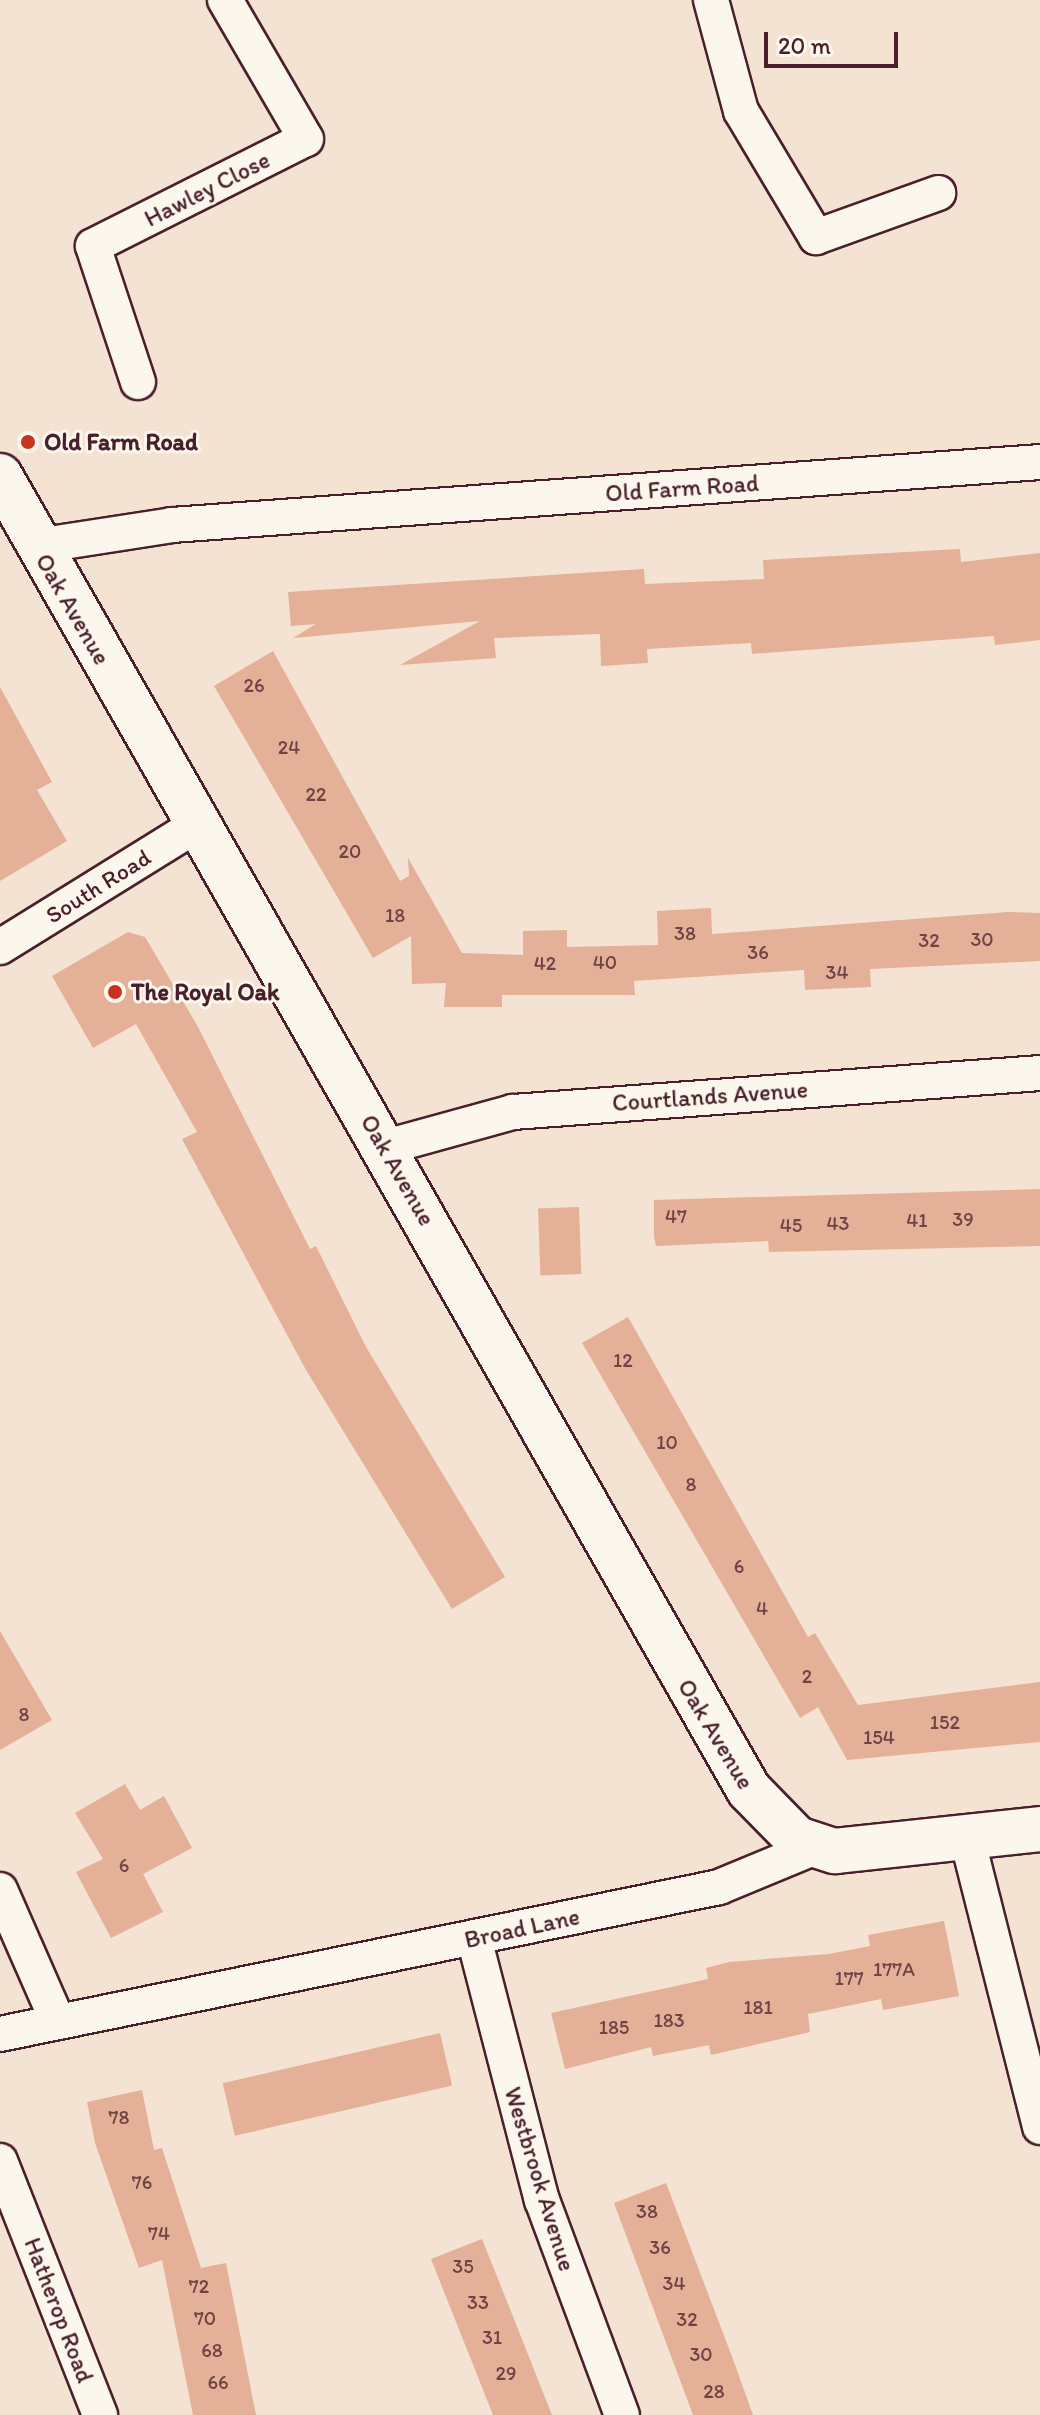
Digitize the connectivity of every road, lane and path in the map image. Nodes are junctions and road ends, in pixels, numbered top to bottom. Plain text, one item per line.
1 (225, 0) edge
2 (711, 0) edge
3 (938, 193) dead end
4 (138, 382) dead end
5 (1040, 462) edge
6 (0, 476) edge
7 (37, 546) junction
8 (197, 825) junction
9 (0, 947) edge
10 (1040, 1073) edge
11 (386, 1147) junction
12 (1040, 1829) edge
13 (968, 1842) junction
14 (813, 1848) junction
15 (0, 1890) edge
16 (474, 1938) junction
17 (57, 2020) junction
18 (0, 2034) edge
19 (1040, 2127) edge
20 (0, 2161) edge
21 (100, 2415) edge
22 (622, 2415) edge

1 - 4 street, Hawley Close
2 - 3 street
5 - 7 street, Old Farm Road
6 - 7 street, Oak Avenue
7 - 8 street, Oak Avenue
8 - 9 street, South Road
8 - 11 street, Oak Avenue
10 - 11 street, Courtlands Avenue
11 - 14 street, Oak Avenue
12 - 13 street, Broad Lane
13 - 14 street, Broad Lane
13 - 19 street
14 - 16 street, Broad Lane
15 - 17 street
16 - 17 street, Broad Lane
16 - 22 street, Westbrook Avenue
17 - 18 street, Broad Lane
20 - 21 street, Hatherop Road

